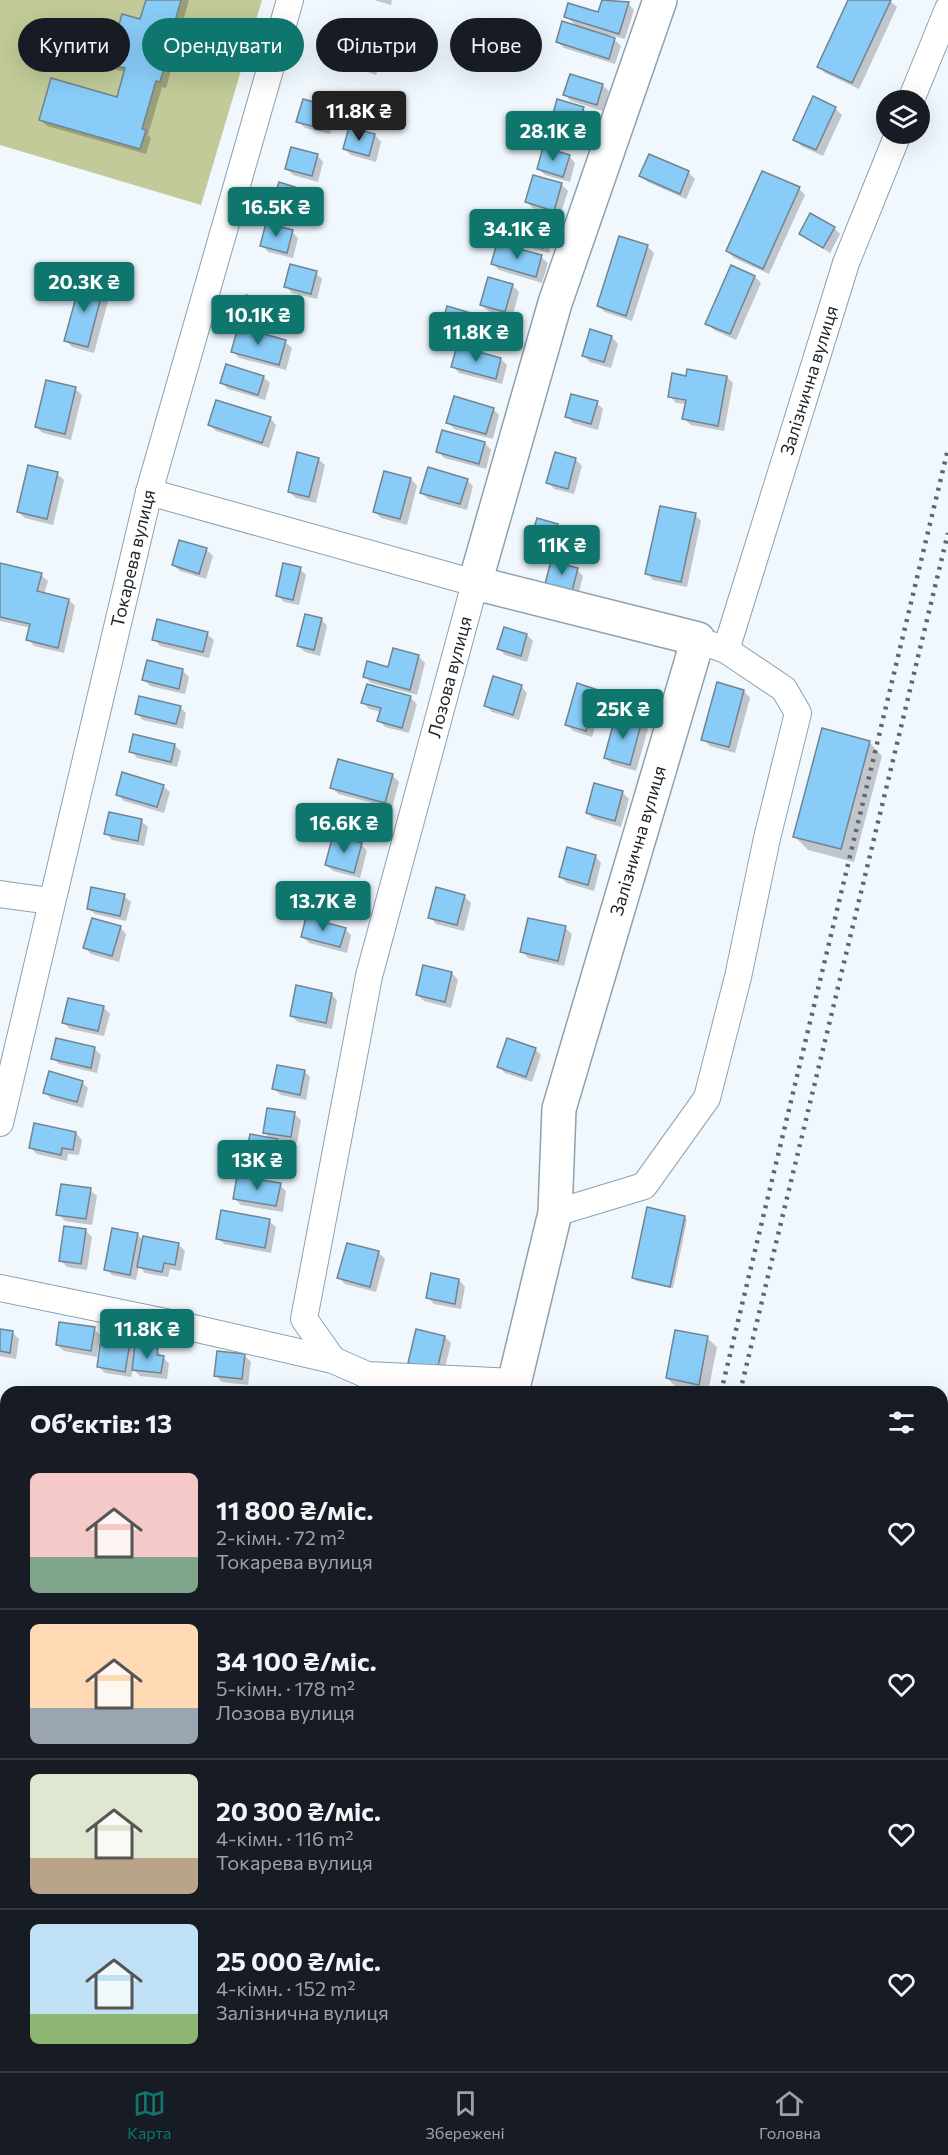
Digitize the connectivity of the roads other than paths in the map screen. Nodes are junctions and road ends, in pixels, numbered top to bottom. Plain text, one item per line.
1 (290, 0) edge
2 (660, 0) edge
3 (948, 9) edge
4 (915, 90) edge
5 (894, 144) edge
6 (149, 492) junction
7 (475, 583) junction
8 (712, 644) junction
9 (0, 894) edge
10 (50, 901) junction
11 (0, 1123) edge
12 (555, 1213) junction
13 (0, 1287) edge
14 (333, 1360) junction
15 (364, 1384) edge
16 (463, 1386) edge
17 (513, 1386) edge

1 - 6 street, Токарева вулиця
2 - 7 main road, Лозова вулиця
3 - 4 street
5 - 8 street, Залізнична вулиця
6 - 7 street
6 - 10 street, Токарева вулиця
7 - 8 main road
7 - 14 street, Лозова вулиця
8 - 12 main road, Залізнична вулиця
8 - 12 street
9 - 10 street
10 - 11 street, Токарева вулиця
12 - 17 main road, Залізнична вулиця
13 - 14 street
14 - 15 street
15 - 16 street

